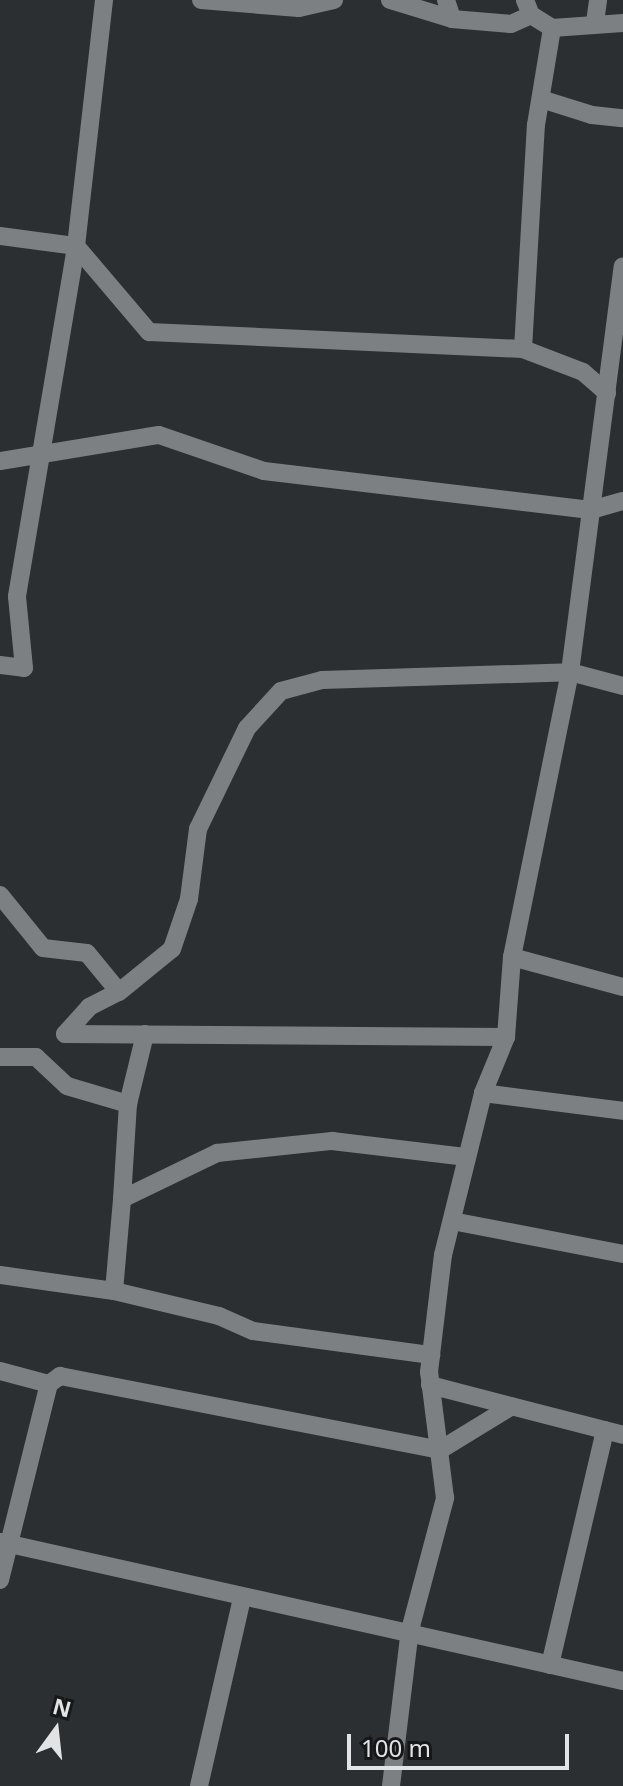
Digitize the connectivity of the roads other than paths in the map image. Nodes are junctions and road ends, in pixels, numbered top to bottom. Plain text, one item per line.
1 (104, 0) edge
2 (201, 0) edge
3 (334, 0) edge
4 (390, 0) edge
5 (446, 0) edge
6 (598, 0) edge
7 (528, 8) edge
8 (452, 19) junction
9 (595, 22) junction
10 (623, 23) edge
11 (552, 28) junction
12 (541, 99) junction
13 (623, 118) edge
14 (0, 236) edge
15 (76, 246) junction
16 (623, 266) edge
17 (523, 349) junction
18 (607, 393) junction
19 (43, 453) junction
20 (0, 461) edge
21 (623, 501) edge
22 (591, 510) junction
23 (0, 665) edge
24 (570, 672) junction
25 (623, 686) edge
26 (0, 895) edge
27 (512, 957) junction
28 (623, 987) edge
29 (119, 992) junction
30 (145, 1034) junction
31 (506, 1037) junction
32 (0, 1057) edge
33 (483, 1093) junction
34 (128, 1104) junction
35 (623, 1111) edge
36 (467, 1157) junction
37 (122, 1199) junction
38 (452, 1221) junction
39 (623, 1254) edge
40 (0, 1275) edge
41 (114, 1291) junction
42 (431, 1355) junction
43 (0, 1371) edge
44 (49, 1384) junction
45 (430, 1385) junction
46 (512, 1406) junction
47 (618, 1432) edge
48 (440, 1450) junction
49 (5, 1542) edge
50 (0, 1580) edge
51 (242, 1598) junction
52 (410, 1630) junction
53 (550, 1665) junction
54 (623, 1681) edge
55 (199, 1786) edge
56 (391, 1786) edge

1 - 15 street
2 - 3 street
4 - 8 street
5 - 8 street
6 - 9 street
7 - 8 street
7 - 11 street
9 - 10 street
9 - 11 street
11 - 12 street
12 - 13 street
12 - 17 street
14 - 15 street
15 - 17 street
15 - 19 street
16 - 18 street
17 - 18 street
18 - 22 street
19 - 20 street
19 - 22 street
19 - 23 street
21 - 22 street
22 - 24 street
24 - 25 street
24 - 27 street
24 - 29 street
26 - 29 street
27 - 28 street
27 - 31 street
29 - 30 street
30 - 31 street
30 - 34 street
31 - 33 street
32 - 34 street
33 - 35 street
33 - 36 street
34 - 37 street
36 - 37 street
36 - 38 street
37 - 41 street
38 - 39 street
38 - 42 street
40 - 41 street
41 - 42 street
42 - 45 street
43 - 44 street
44 - 48 street
44 - 49 street
45 - 46 street
45 - 48 street
46 - 47 street
46 - 48 street
47 - 53 street
48 - 52 street
49 - 50 street
49 - 51 street
51 - 52 street
51 - 55 street
52 - 53 street
52 - 56 street
53 - 54 street

